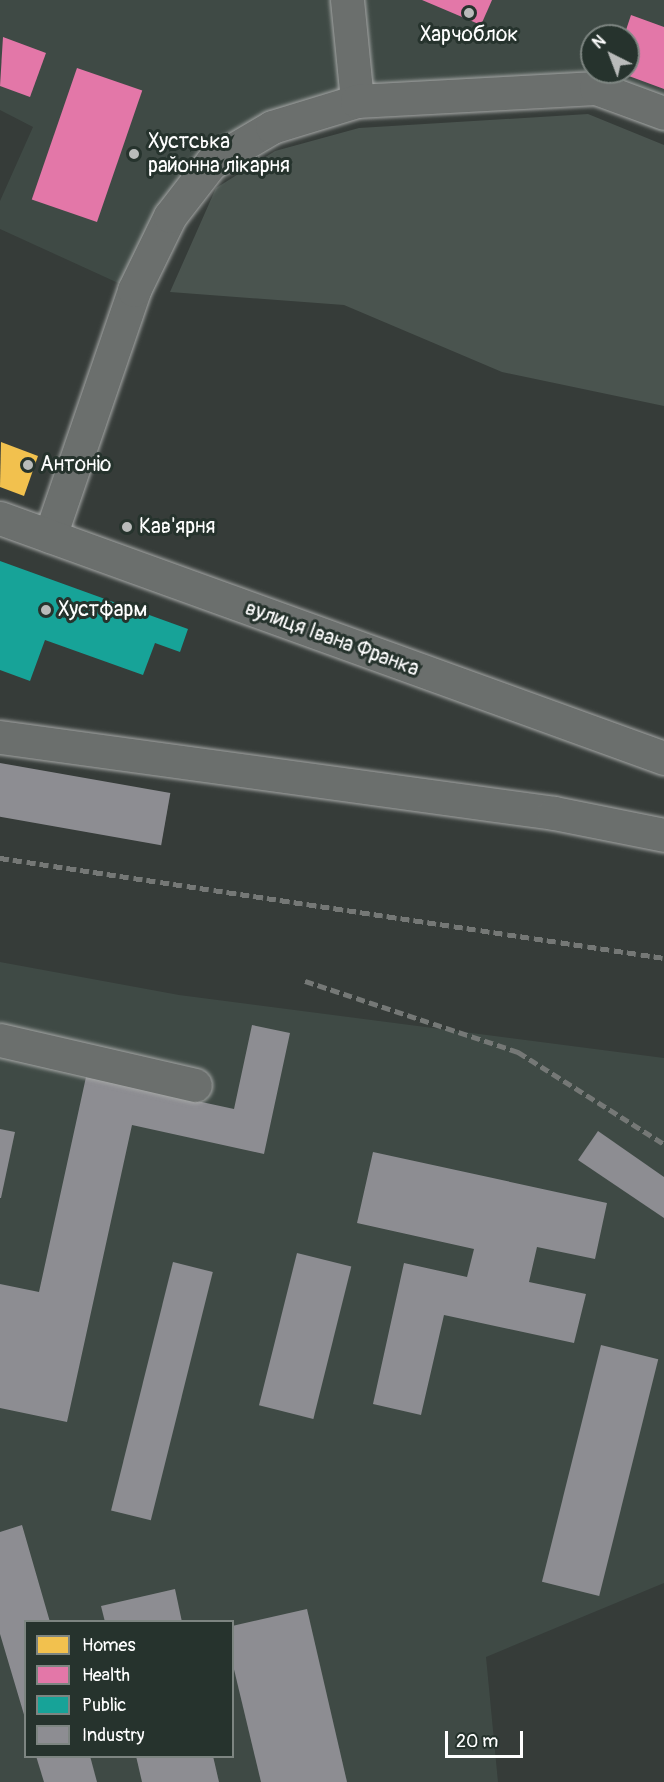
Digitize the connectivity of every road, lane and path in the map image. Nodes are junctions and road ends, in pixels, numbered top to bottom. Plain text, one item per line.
1 (347, 0) edge
2 (357, 101) junction
3 (664, 113) edge
4 (0, 518) edge
5 (50, 536) junction
6 (0, 737) edge
7 (664, 759) edge
8 (664, 835) edge
9 (0, 1040) edge
10 (195, 1085) dead end

1 - 2 main road
2 - 3 main road
2 - 5 main road
4 - 5 main road, вулиця Івана Франка
5 - 7 main road, вулиця Івана Франка
6 - 8 main road
9 - 10 main road

